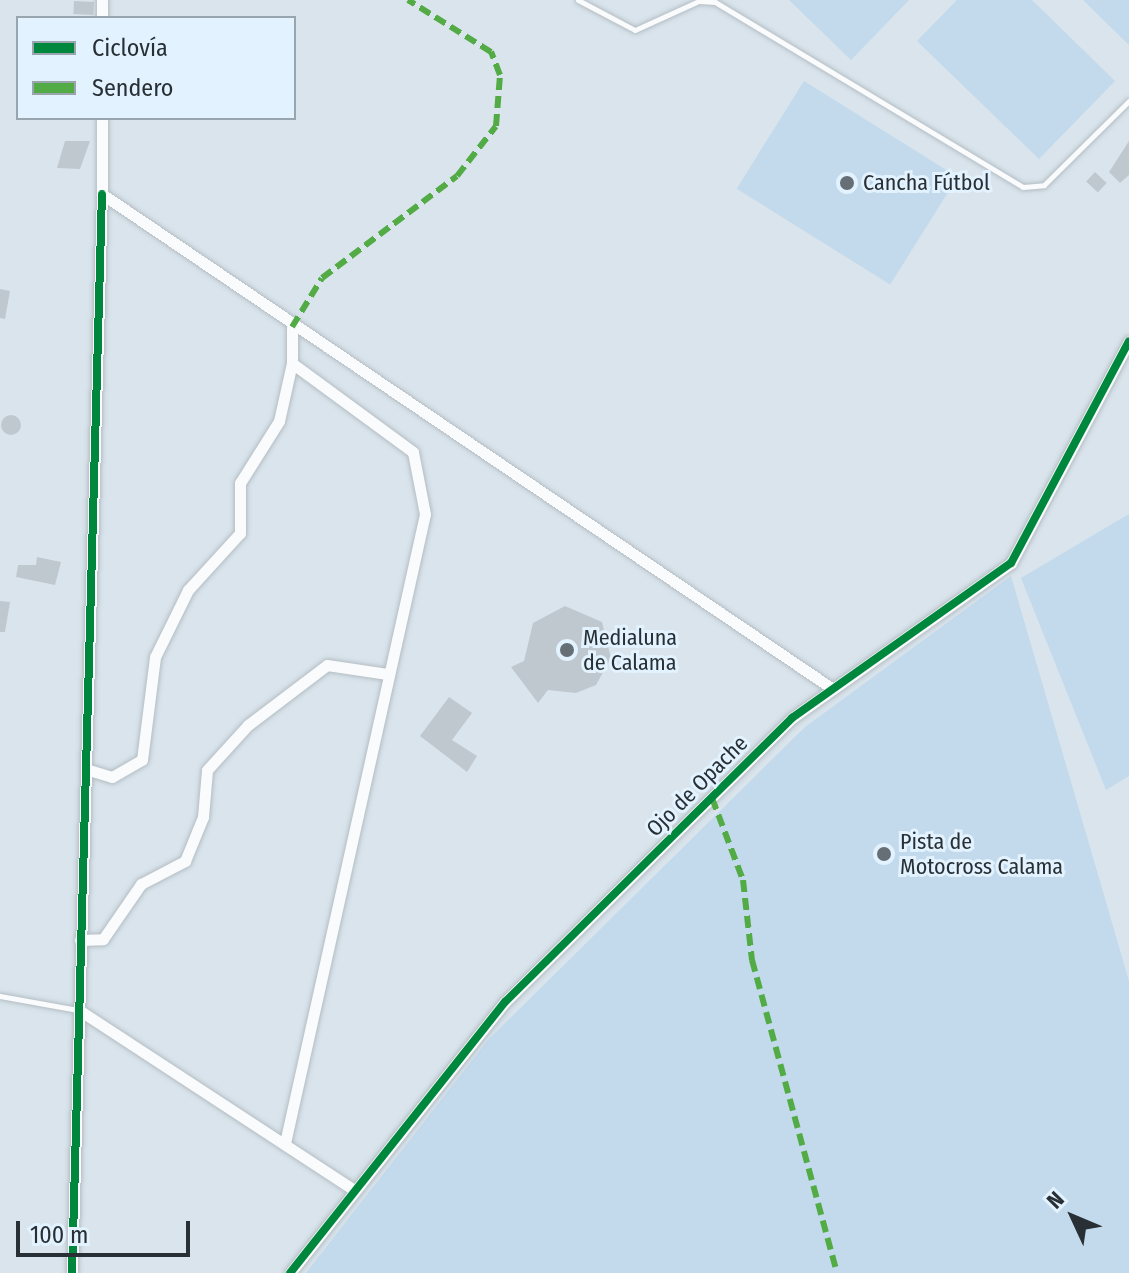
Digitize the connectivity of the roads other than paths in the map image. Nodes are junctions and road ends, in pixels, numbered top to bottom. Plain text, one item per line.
1 (578, 0) edge
2 (1129, 101) edge
3 (102, 120) edge
4 (102, 194) junction
5 (292, 327) junction
6 (1129, 341) edge
7 (292, 363) junction
8 (387, 674) junction
9 (830, 687) junction
10 (89, 770) junction
11 (80, 940) junction
12 (0, 996) edge
13 (79, 1010) junction
14 (285, 1143) junction
15 (354, 1190) junction
16 (72, 1273) edge
17 (290, 1273) edge

1 - 2 lane
3 - 4 street
4 - 5 street
4 - 10 street
5 - 7 street
5 - 9 street
6 - 9 street, Ojo de Opache
7 - 8 street
7 - 10 street
8 - 11 street
8 - 14 street
9 - 15 street, Ojo de Opache
10 - 11 street
11 - 13 street
12 - 13 lane
13 - 14 street
13 - 16 street
14 - 15 street
15 - 17 street, Ojo de Opache

